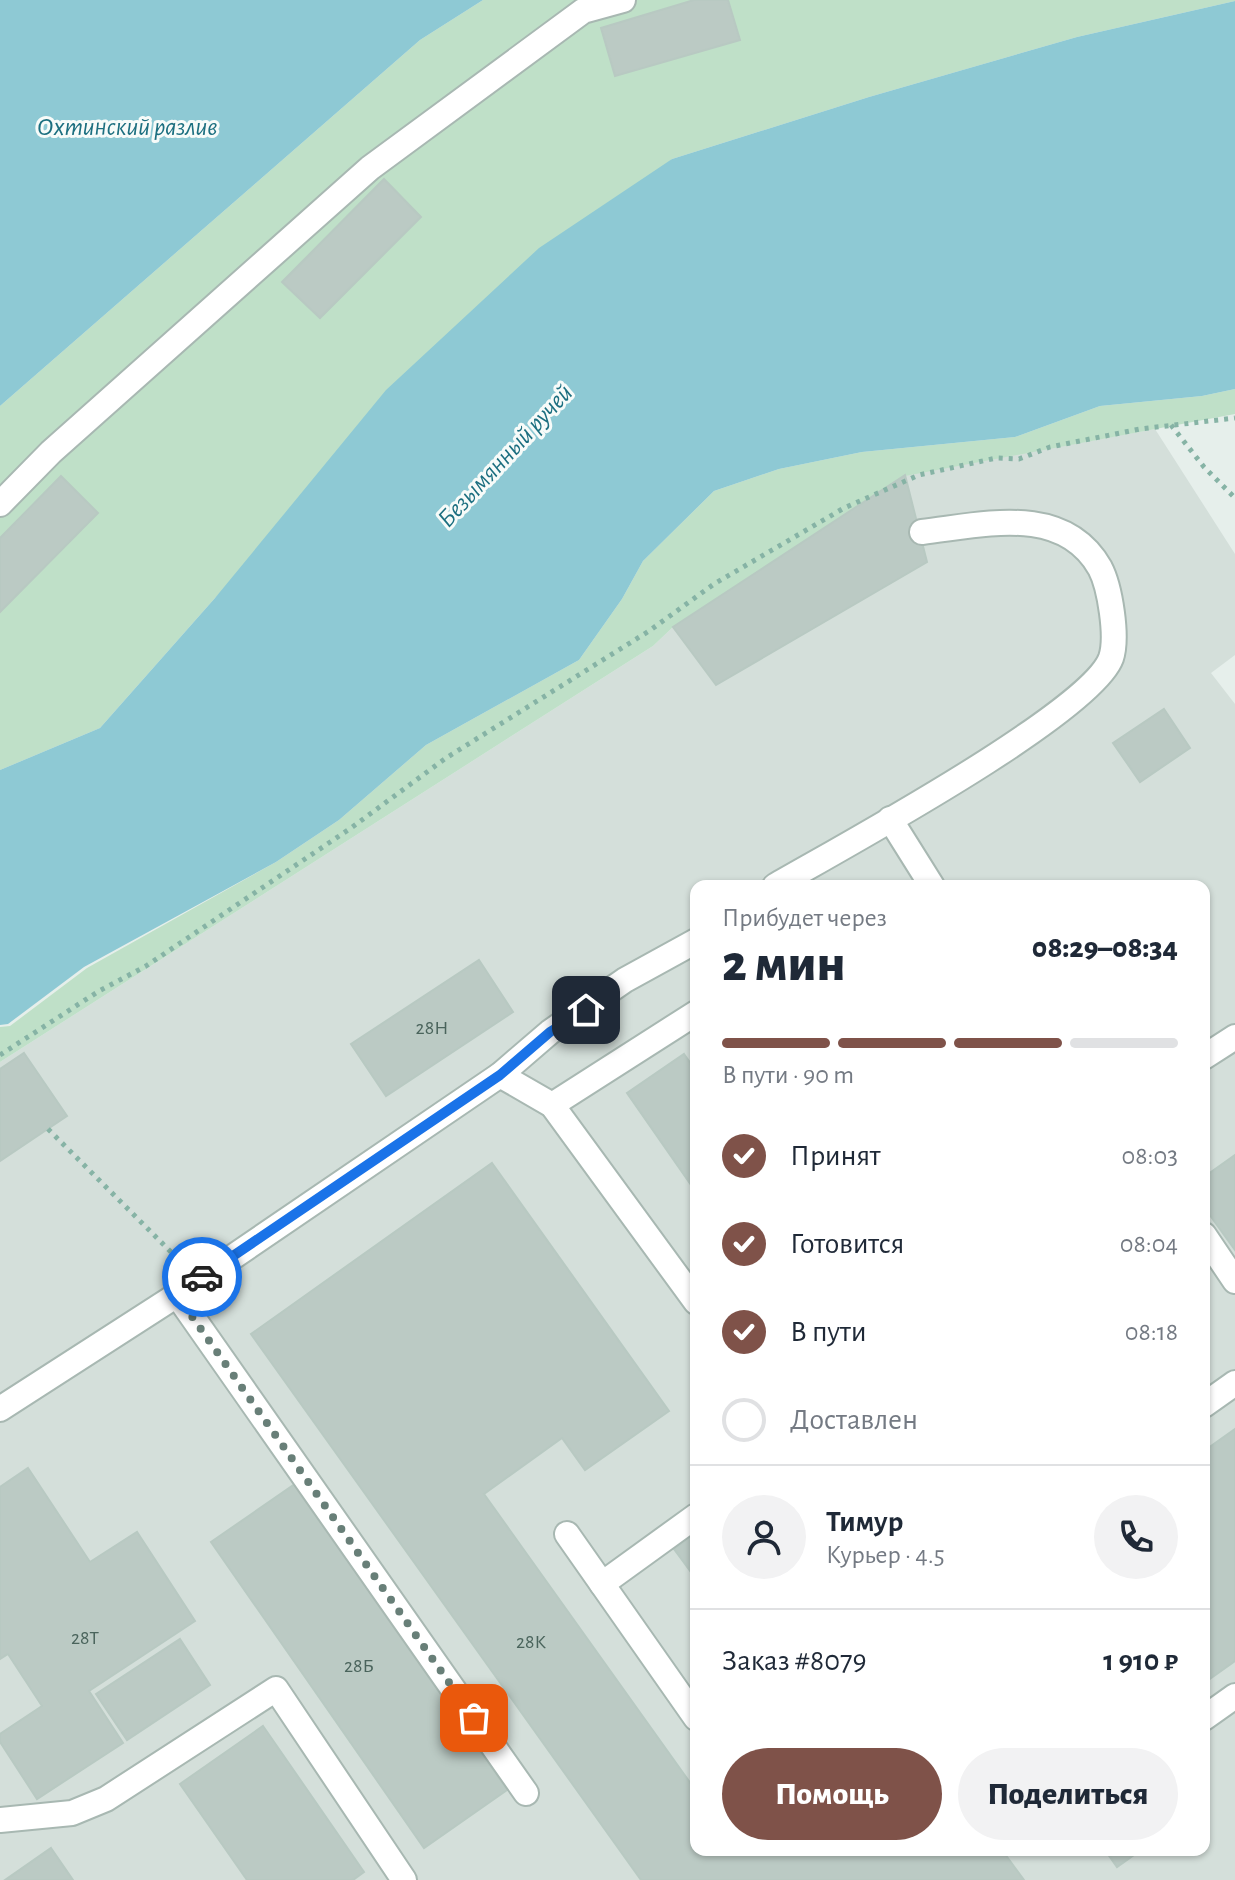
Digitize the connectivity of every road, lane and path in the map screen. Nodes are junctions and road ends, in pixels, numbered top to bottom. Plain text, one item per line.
1 (623, 0) edge
2 (1235, 418) edge
3 (1171, 425) junction
4 (1235, 498) edge
5 (0, 504) edge
6 (922, 532) dead end
7 (890, 819) junction
8 (785, 880) edge
9 (922, 880) edge
10 (690, 944) edge
11 (690, 1017) edge
12 (1235, 1037) edge
13 (1210, 1053) edge
14 (0, 1055) edge
15 (500, 1075) junction
16 (552, 1105) junction
17 (48, 1129) dead end
18 (1210, 1244) edge
19 (198, 1280) junction
20 (1235, 1281) edge
21 (690, 1294) edge
22 (177, 1295) junction
23 (1235, 1383) edge
24 (1210, 1401) edge
25 (0, 1409) edge
26 (690, 1520) edge
27 (567, 1534) dead end
28 (602, 1584) junction
29 (1235, 1696) edge
30 (690, 1709) edge
31 (1210, 1714) edge
32 (526, 1793) dead end
33 (0, 1820) edge
34 (404, 1880) edge

1 - 5 lane
2 - 3 path
3 - 4 path
3 - 14 path
6 - 7 lane
7 - 8 lane
7 - 9 lane
10 - 15 lane
11 - 16 lane
12 - 13 lane
15 - 16 lane
15 - 19 lane
16 - 21 lane
17 - 19 path
18 - 20 lane
19 - 22 lane
22 - 25 lane
22 - 32 lane
23 - 24 lane
26 - 28 lane
27 - 28 lane
28 - 30 lane
29 - 31 lane
33 - 34 lane

